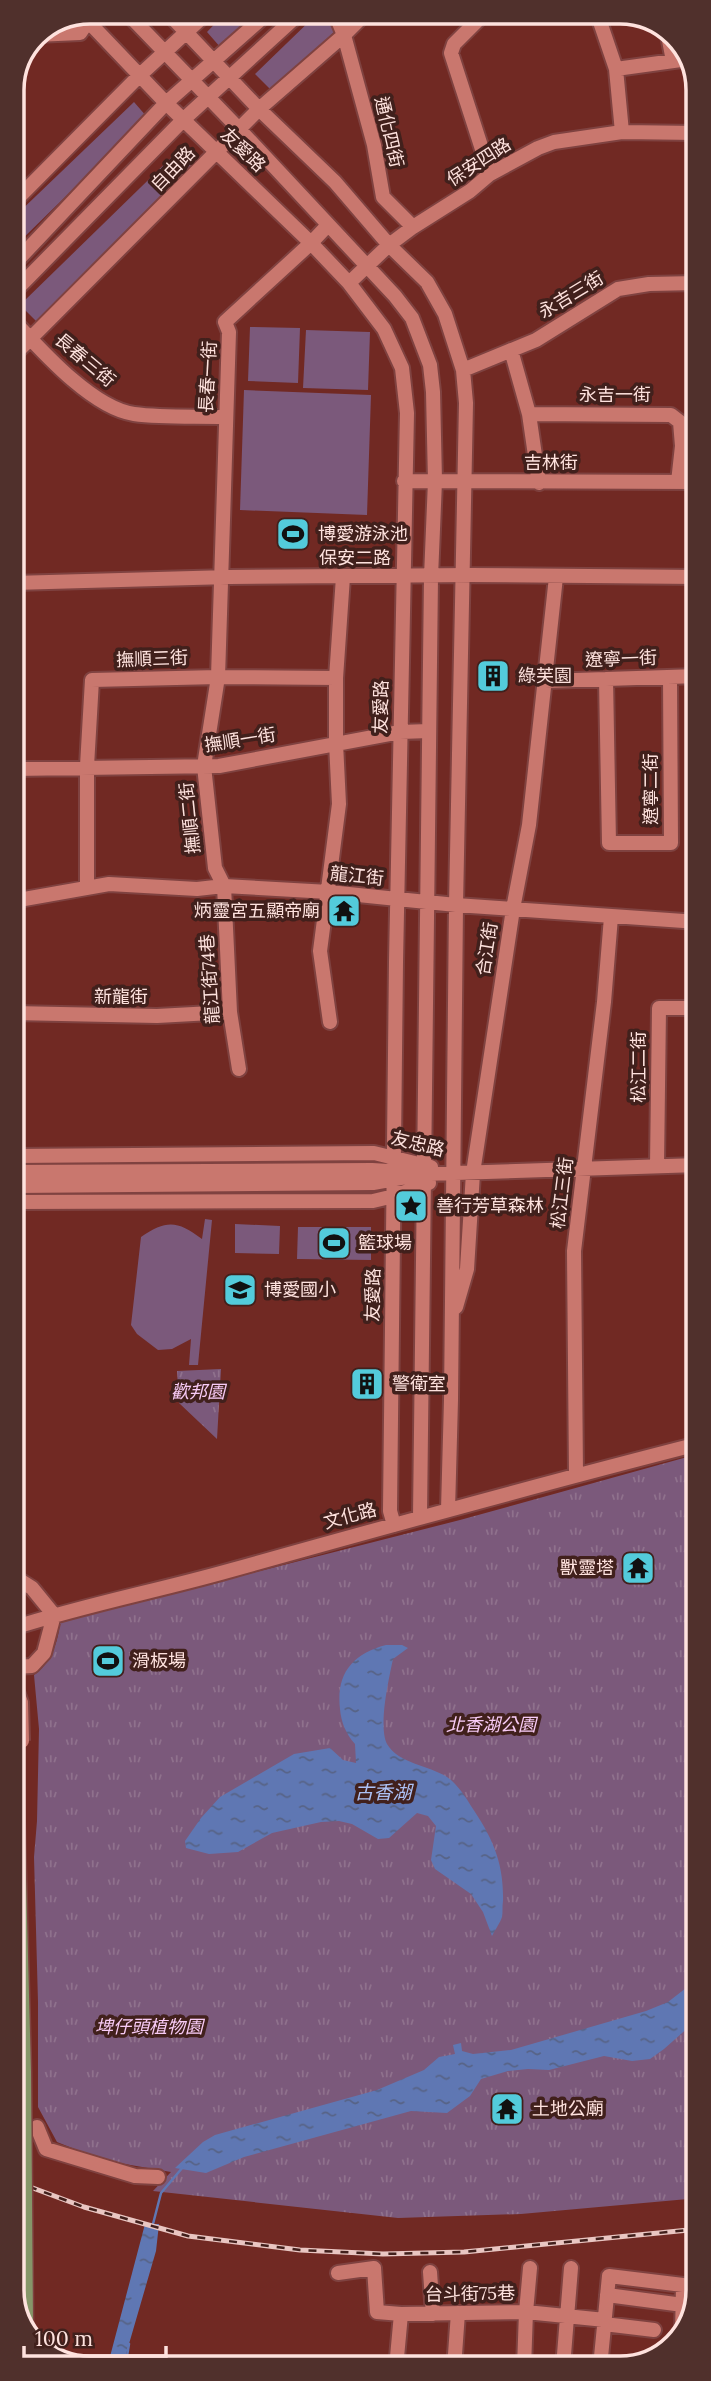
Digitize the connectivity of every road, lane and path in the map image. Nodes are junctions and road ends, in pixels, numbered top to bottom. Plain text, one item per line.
1 (96, 24) edge
2 (137, 24) edge
3 (179, 24) edge
4 (195, 24) edge
5 (255, 24) edge
6 (287, 24) edge
7 (340, 24) edge
8 (355, 24) edge
9 (84, 25) edge
10 (473, 25) edge
11 (601, 25) edge
12 (187, 32) junction
13 (58, 34) edge
14 (344, 35) junction
15 (163, 52) junction
16 (680, 60) edge
17 (215, 61) junction
18 (616, 69) junction
19 (139, 75) junction
20 (230, 77) junction
21 (192, 82) junction
22 (206, 97) junction
23 (166, 103) junction
24 (260, 108) junction
25 (184, 119) junction
26 (239, 129) junction
27 (622, 132) junction
28 (686, 133) edge
29 (217, 151) junction
30 (490, 174) junction
31 (24, 192) edge
32 (328, 225) junction
33 (413, 227) junction
34 (312, 243) junction
35 (390, 245) junction
36 (24, 253) edge
37 (367, 265) junction
38 (24, 282) edge
39 (349, 283) junction
40 (686, 283) edge
41 (24, 332) edge
42 (31, 339) junction
43 (24, 346) edge
44 (510, 350) junction
45 (463, 370) junction
46 (529, 414) junction
47 (225, 417) junction
48 (404, 481) junction
49 (435, 481) junction
50 (464, 481) junction
51 (678, 482) junction
52 (686, 482) edge
53 (539, 483) junction
54 (463, 576) junction
55 (220, 577) junction
56 (343, 577) junction
57 (402, 577) junction
58 (431, 577) junction
59 (556, 577) junction
60 (686, 578) edge
61 (24, 583) edge
62 (686, 676) edge
63 (218, 677) junction
64 (670, 677) junction
65 (336, 678) junction
66 (606, 679) junction
67 (545, 681) junction
68 (429, 731) junction
69 (400, 732) junction
70 (336, 743) junction
71 (87, 766) junction
72 (204, 766) junction
73 (24, 769) edge
74 (224, 886) junction
75 (87, 887) junction
76 (329, 892) junction
77 (24, 899) edge
78 (398, 899) junction
79 (427, 902) junction
80 (456, 905) junction
81 (513, 909) junction
82 (611, 916) junction
83 (686, 921) edge
84 (686, 1008) edge
85 (230, 1012) junction
86 (24, 1013) edge
87 (330, 1022) dead end
88 (239, 1069) dead end
89 (24, 1156) edge
90 (686, 1165) edge
91 (657, 1166) junction
92 (584, 1168) junction
93 (395, 1169) junction
94 (24, 1171) edge
95 (453, 1173) junction
96 (472, 1173) junction
97 (423, 1174) junction
98 (24, 1186) edge
99 (394, 1196) junction
100 (24, 1202) edge
101 (451, 1325) junction
102 (686, 1447) edge
103 (576, 1475) junction
104 (448, 1510) junction
105 (420, 1517) junction
106 (394, 1525) junction
107 (24, 1583) edge
108 (54, 1615) junction
109 (24, 1625) edge
110 (24, 1666) edge
111 (24, 1834) edge
112 (37, 2127) dead end
113 (159, 2177) dead end
114 (530, 2268) dead end
115 (571, 2268) dead end
116 (430, 2272) dead end
117 (338, 2273) dead end
118 (607, 2295) junction
119 (683, 2305) junction
120 (526, 2312) junction
121 (458, 2313) junction
122 (683, 2313) edge
123 (401, 2314) junction
124 (433, 2314) junction
125 (567, 2317) junction
126 (605, 2322) junction
127 (34, 2323) edge
128 (654, 2330) dead end
129 (397, 2356) edge
130 (455, 2356) edge
131 (524, 2356) edge
132 (564, 2356) edge
133 (601, 2356) edge

1 - 19 street, 友愛路
2 - 15 street, 友愛路
3 - 12 street
4 - 12 street
5 - 17 street
6 - 20 street, 自由路
7 - 14 street, 通化四街
8 - 14 street, 自由路
9 - 13 street
10 - 30 street
11 - 18 street
12 - 15 street
12 - 17 street
14 - 24 street, 自由路
14 - 33 street, 通化四街
15 - 19 street
15 - 21 street, 友愛路
16 - 18 street
17 - 20 street
17 - 21 street
18 - 27 street
19 - 23 street, 友愛路
19 - 31 street
20 - 22 street, 自由路
20 - 24 street
21 - 22 street, 友愛路
21 - 23 street
22 - 25 street, 自由路
22 - 26 street, 友愛路
23 - 25 street, 友愛路
23 - 36 street
24 - 26 street, 自由路
24 - 35 street
25 - 29 street, 友愛路
25 - 38 street, 自由路
26 - 29 street, 自由路
26 - 32 street, 友愛路
27 - 28 street, 保安四路
27 - 30 street, 保安四路
29 - 34 street, 友愛路
29 - 42 street, 自由路
30 - 33 street, 保安四路
32 - 34 street, 長春一街
32 - 37 street, 友愛路
33 - 35 street, 保安四路
34 - 39 street, 友愛路
34 - 47 street, 長春一街
35 - 37 street, 保安四路
35 - 45 street
37 - 39 street, 保安四路
37 - 49 street, 友愛路
39 - 48 street, 友愛路
40 - 44 street, 永吉三街
41 - 42 street, 長春三街
42 - 43 street, 自由路
42 - 47 street, 長春三街
44 - 45 street, 永吉三街
44 - 46 street
45 - 50 street
46 - 51 street, 永吉一街
46 - 53 street
47 - 55 street, 長春一街
48 - 49 street, 吉林街
48 - 57 street, 友愛路
49 - 50 street, 吉林街
49 - 58 street, 友愛路
50 - 53 street, 吉林街
50 - 54 street
51 - 52 street, 吉林街
51 - 53 street, 吉林街
54 - 58 street, 保安二路
54 - 59 street, 保安二路
54 - 80 street
55 - 56 street, 保安二路
55 - 61 street, 保安二路
55 - 63 street, 撫順二街
56 - 57 street, 保安二路
56 - 65 street
57 - 58 street, 保安二路
57 - 69 street, 友愛路
58 - 68 street, 友愛路
59 - 60 street, 保安二路
59 - 67 street, 合江街
62 - 64 street, 遼寧一街
63 - 65 street, 撫順三街
63 - 71 street, 撫順三街
63 - 72 street, 撫順二街
64 - 66 street, 遼寧一街
64 - 66 street, 遼寧二街
65 - 70 street
66 - 67 street, 遼寧一街
67 - 81 street, 合江街
68 - 69 street, 撫順一街
68 - 79 street, 友愛路
69 - 70 street, 撫順一街
69 - 78 street, 友愛路
70 - 72 street, 撫順一街
70 - 76 street
71 - 72 street, 撫順一街
71 - 73 street, 撫順一街
71 - 75 street, 撫順三街
72 - 74 street, 撫順二街
74 - 75 street, 龍江街
74 - 76 street, 龍江街
74 - 85 street, 龍江街74巷
75 - 77 street, 龍江街
76 - 78 street, 龍江街
76 - 87 street
78 - 79 street, 龍江街
78 - 93 street, 友愛路
79 - 80 street, 龍江街
79 - 97 street, 友愛路
80 - 81 street, 龍江街
80 - 95 street
81 - 82 street, 龍江街
81 - 96 street, 合江街
82 - 83 street, 龍江街
82 - 92 street, 松江三街
84 - 91 street, 松江二街
85 - 86 street, 新龍街
85 - 88 street, 龍江街74巷
89 - 93 street, 友忠路
90 - 91 street
91 - 92 street
92 - 96 street
92 - 103 street, 松江三街
93 - 94 street, 友忠路
93 - 97 street, 友忠路
93 - 98 street, 友忠路
93 - 99 street, 友愛路
95 - 96 street
95 - 97 street
95 - 101 street
96 - 101 street, 合江街
97 - 99 street
97 - 105 street, 友愛路
99 - 100 street
99 - 106 street, 友愛路
101 - 104 street
102 - 103 street, 文化路
103 - 104 street, 文化路
104 - 105 street, 文化路
105 - 106 street, 文化路
106 - 108 street, 文化路
107 - 108 street
108 - 109 street, 文化路
108 - 110 street
111 - 127 street, bridge
112 - 113 street
114 - 120 street
115 - 125 street
116 - 124 street
117 - 123 street, 台斗街75巷
118 - 119 street
118 - 119 street
118 - 126 street
119 - 122 street
120 - 121 street, 台斗街75巷
120 - 125 street
120 - 131 street, 台斗街75巷
121 - 124 street, 台斗街75巷
121 - 130 street
123 - 124 street, 台斗街75巷
123 - 129 street, 台斗街75巷
125 - 126 street
125 - 132 street
126 - 128 street
126 - 133 street

